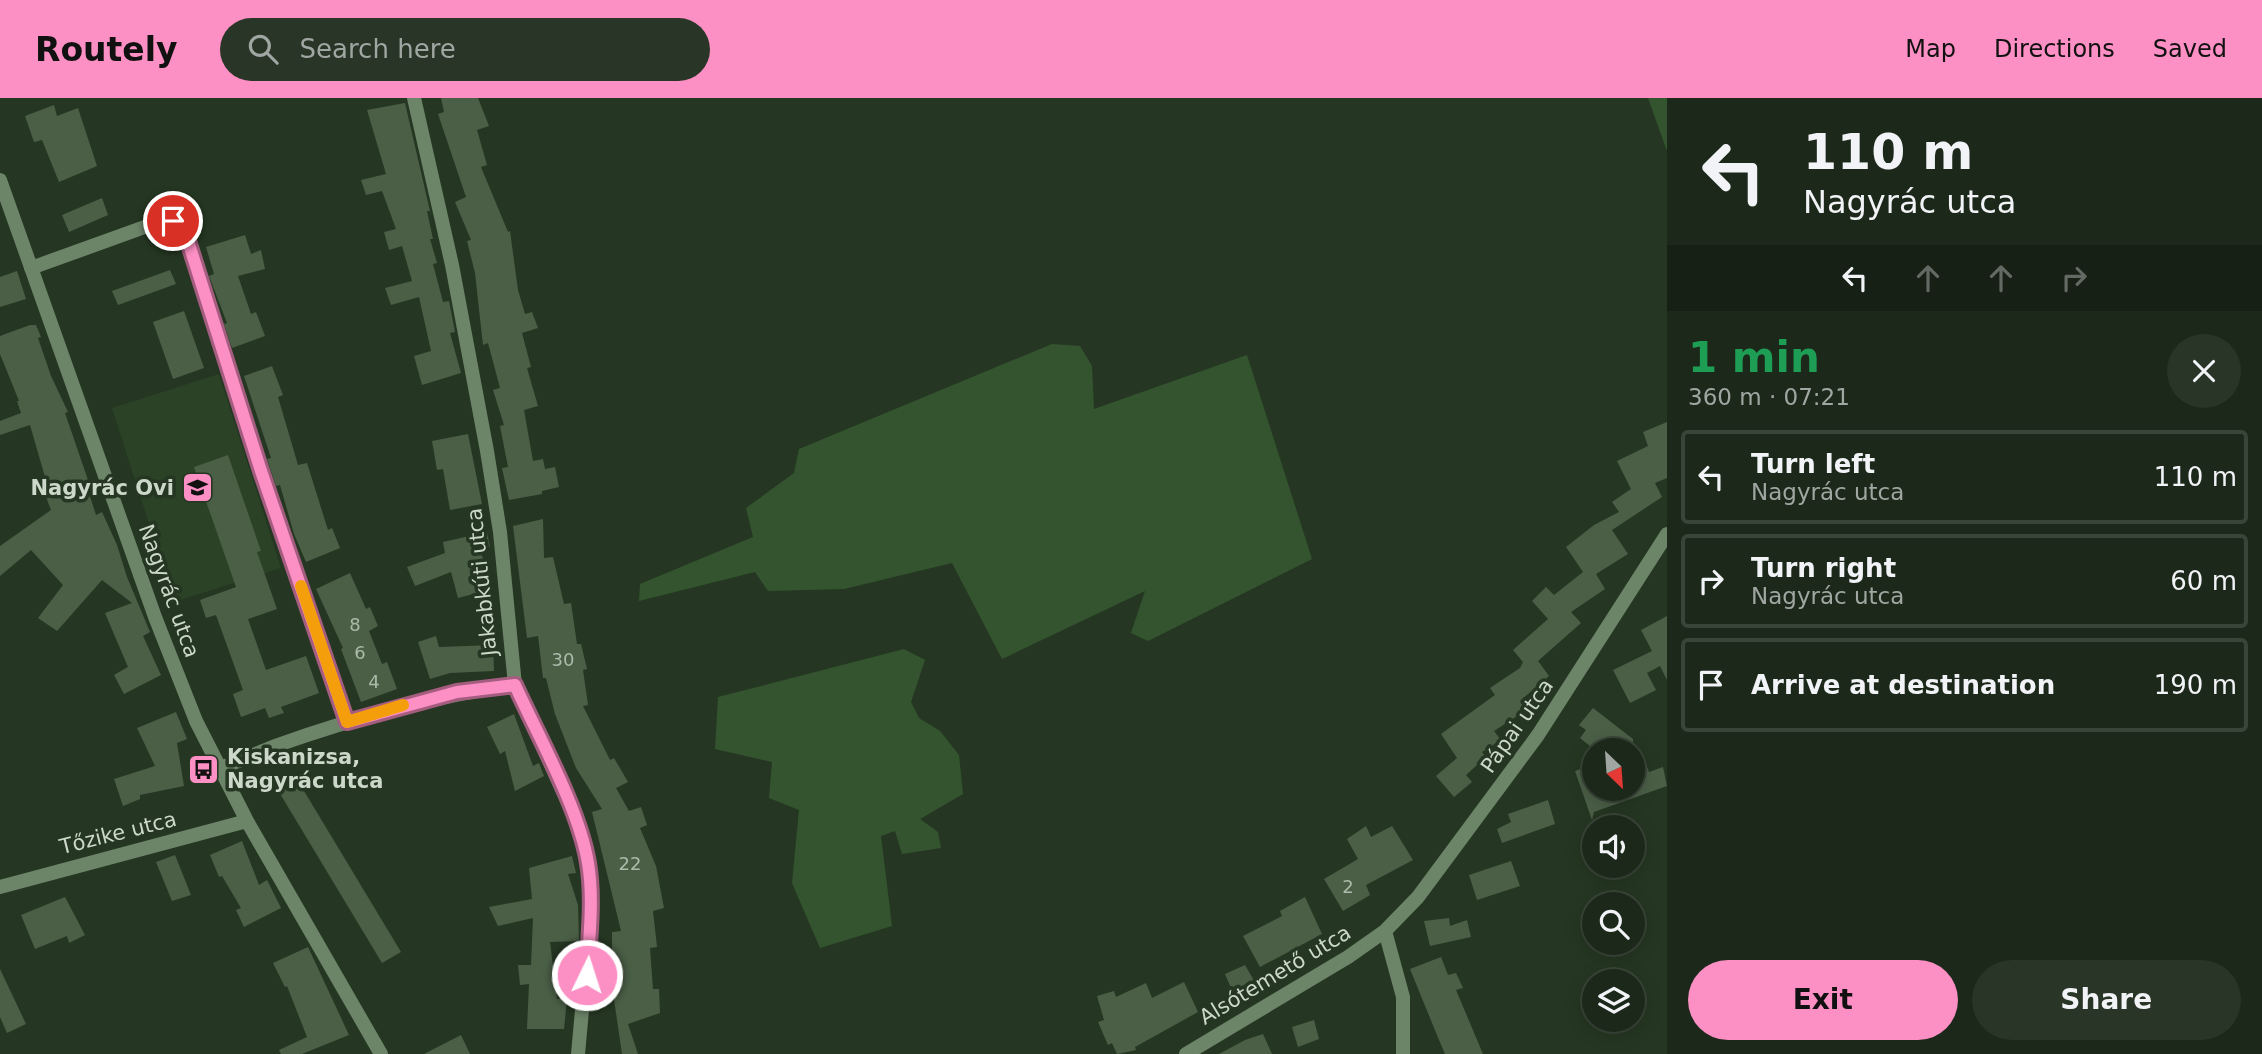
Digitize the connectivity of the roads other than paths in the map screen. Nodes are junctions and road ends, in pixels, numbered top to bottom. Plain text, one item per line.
1 (414, 98) edge
2 (0, 180) edge
3 (31, 268) junction
4 (1667, 534) edge
5 (515, 685) junction
6 (347, 722) junction
7 (220, 768) junction
8 (247, 821) junction
9 (0, 887) edge
10 (1385, 931) junction
11 (382, 1054) edge
12 (578, 1054) edge
13 (1186, 1054) edge
14 (1403, 1054) edge

1 - 5 street, Jakabkúti utca
2 - 3 street, Nagyrác utca
3 - 6 street
3 - 7 street, Nagyrác utca
4 - 10 street, Pápai utca
5 - 6 street
5 - 12 street, Jakabkúti utca
6 - 7 street
7 - 8 street, Nagyrác utca
8 - 9 street, Tőzike utca
8 - 11 street, Nagyrác utca
10 - 13 street, Alsótemető utca
10 - 14 street

